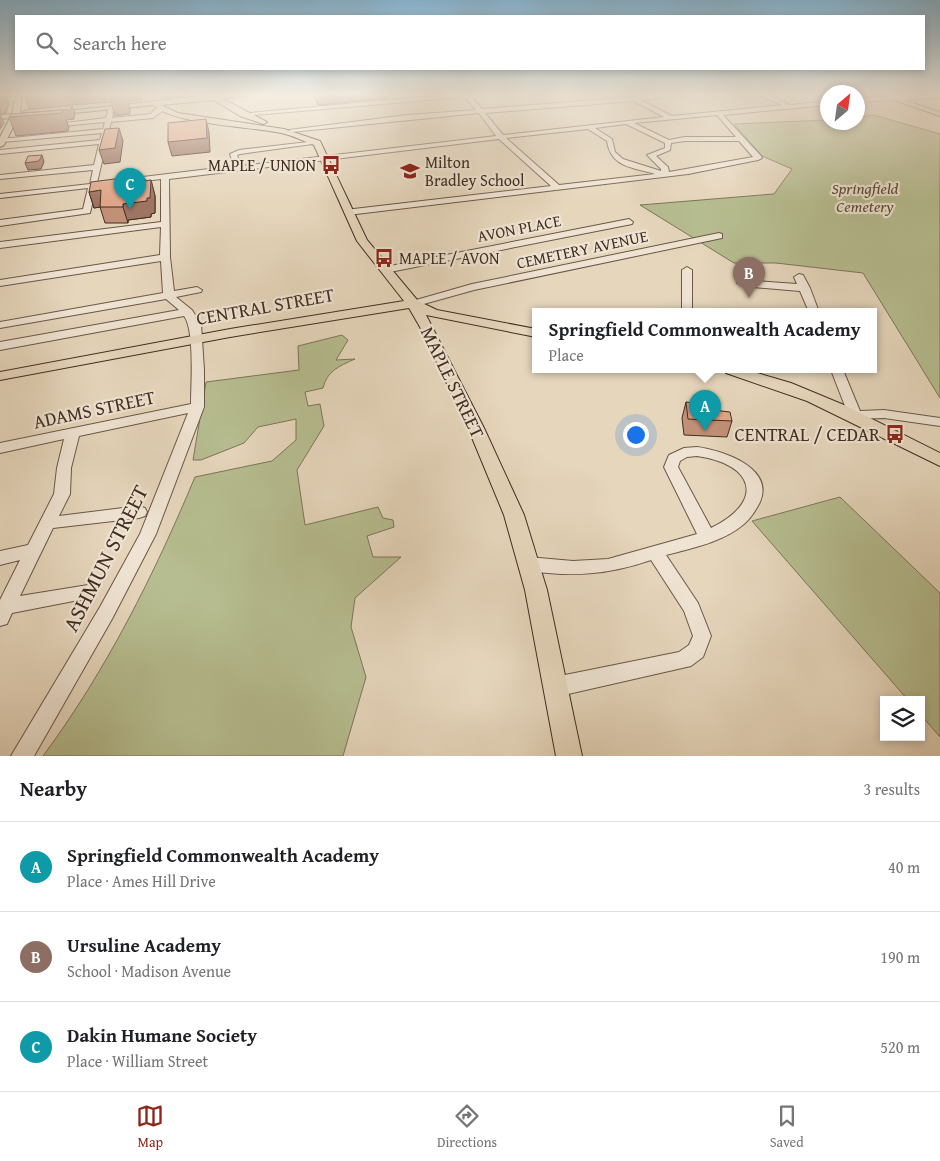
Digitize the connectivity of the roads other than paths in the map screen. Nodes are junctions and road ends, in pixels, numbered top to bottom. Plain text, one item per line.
1 (12, 130) edge
2 (280, 130) edge
3 (292, 130) edge
4 (495, 130) edge
5 (561, 130) edge
6 (595, 130) edge
7 (644, 130) edge
8 (734, 130) edge
9 (106, 131) joint
10 (501, 137) junction
11 (742, 139) junction
12 (2, 142) edge
13 (102, 142) junction
14 (668, 142) junction
15 (317, 143) junction
16 (0, 152) edge
17 (324, 158) junction
18 (96, 166) junction
19 (238, 168) junction
20 (665, 174) junction
21 (0, 177) edge
22 (165, 177) junction
23 (92, 185) junction
24 (556, 186) junction
25 (0, 196) edge
26 (348, 212) junction
27 (629, 222) dead end
28 (0, 223) edge
29 (165, 224) junction
30 (719, 236) dead end
31 (0, 245) edge
32 (165, 257) junction
33 (385, 270) junction
34 (687, 270) dead end
35 (799, 277) dead end
36 (0, 282) edge
37 (742, 283) dead end
38 (805, 288) junction
39 (197, 290) dead end
40 (169, 296) junction
41 (413, 304) junction
42 (687, 308) edge
43 (812, 308) edge
44 (188, 312) junction
45 (0, 325) edge
46 (532, 332) edge
47 (197, 339) junction
48 (0, 346) edge
49 (742, 373) edge
50 (838, 373) edge
51 (0, 376) edge
52 (197, 407) junction
53 (855, 416) junction
54 (940, 422) edge
55 (73, 432) junction
56 (0, 448) edge
57 (940, 460) edge
58 (139, 512) dead end
59 (48, 523) junction
60 (708, 537) junction
61 (33, 551) junction
62 (655, 552) junction
63 (0, 558) edge
64 (528, 564) junction
65 (88, 592) dead end
66 (3, 612) edge
67 (555, 687) junction
68 (22, 756) edge
69 (568, 756) edge

1 - 12 main road
2 - 15 main road
3 - 15 main road
4 - 10 street
5 - 10 street
6 - 20 street
7 - 14 street
8 - 11 street
9 - 12 street
9 - 13 street
10 - 17 street
10 - 24 street
11 - 14 street
11 - 20 street
13 - 16 street
13 - 18 street
14 - 20 street
15 - 17 main road, MAPLE STREET
15 - 19 street
17 - 19 street
17 - 26 main road, MAPLE STREET
18 - 21 street
18 - 23 street
19 - 22 street
20 - 24 street
22 - 23 street
22 - 29 street
23 - 25 street
23 - 28 street
24 - 26 street
26 - 33 main road, MAPLE STREET
27 - 33 street, AVON PLACE
29 - 31 street
29 - 32 street
30 - 41 street, CEMETERY AVENUE
32 - 36 street
32 - 40 street
33 - 41 main road, MAPLE STREET
34 - 42 street
35 - 38 street
37 - 38 street
38 - 43 street
39 - 40 street
40 - 44 street
40 - 45 street
41 - 46 main road, CENTRAL STREET
41 - 47 main road, CENTRAL STREET
41 - 64 main road, MAPLE STREET
44 - 47 street, ASHMUN STREET
44 - 48 street
47 - 51 main road, CENTRAL STREET
47 - 52 street, ASHMUN STREET
49 - 53 main road
50 - 53 street
52 - 55 street, ADAMS STREET
52 - 68 street, ASHMUN STREET
53 - 54 street
53 - 57 main road
55 - 56 street, ADAMS STREET
55 - 59 street
58 - 59 street
59 - 61 street
60 - 60 street
60 - 62 street
61 - 63 street
61 - 66 street
62 - 64 street
62 - 67 street
64 - 67 main road, MAPLE STREET
65 - 66 street
67 - 69 main road, MAPLE STREET

